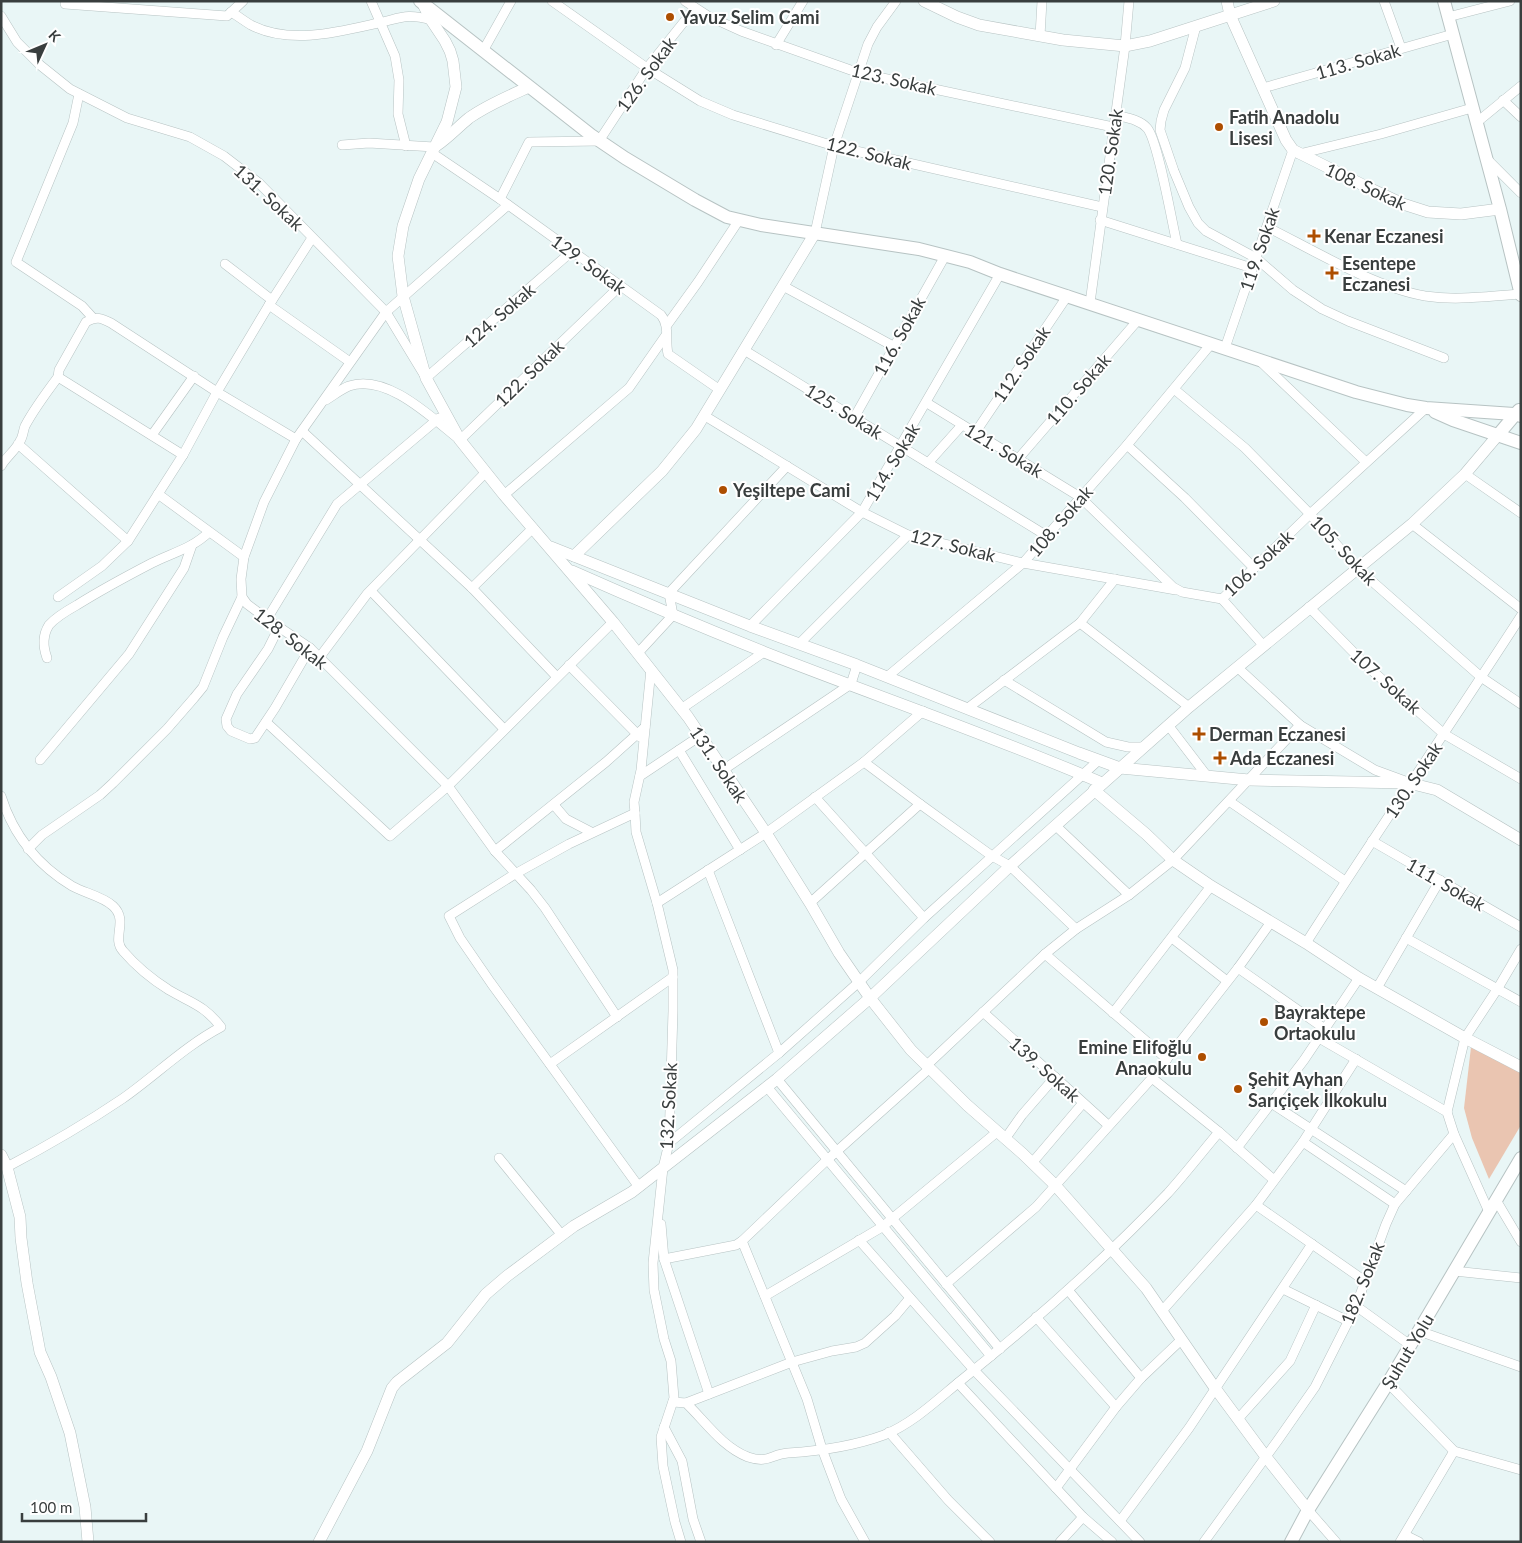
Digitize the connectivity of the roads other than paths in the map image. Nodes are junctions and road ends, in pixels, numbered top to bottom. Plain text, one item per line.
1 (243, 1) edge
2 (372, 1) edge
3 (511, 1) edge
4 (552, 1) edge
5 (685, 1) edge
6 (803, 1) edge
7 (896, 1) edge
8 (924, 1) edge
9 (1042, 1) edge
10 (1129, 1) edge
11 (1227, 1) edge
12 (1274, 1) edge
13 (1384, 1) edge
14 (1444, 1) edge
15 (1510, 1) edge
16 (65, 4) dead end
17 (422, 4) edge
18 (695, 8) junction
19 (231, 12) junction
20 (1230, 15) junction
21 (1, 16) edge
22 (1448, 17) junction
23 (431, 20) junction
24 (380, 23) junction
25 (1196, 26) junction
26 (1452, 34) junction
27 (1040, 36) junction
28 (776, 44) junction
29 (1125, 46) junction
30 (1401, 48) junction
31 (483, 51) junction
32 (647, 68) junction
33 (859, 73) junction
34 (1521, 86) edge
35 (529, 87) junction
36 (1263, 88) junction
37 (79, 94) junction
38 (1503, 100) junction
39 (1472, 108) junction
40 (1115, 115) junction
41 (1521, 116) edge
42 (1476, 123) junction
43 (1113, 127) junction
44 (599, 141) junction
45 (342, 145) dead end
46 (406, 146) junction
47 (834, 146) junction
48 (433, 150) junction
49 (1296, 152) junction
50 (1485, 158) junction
51 (1521, 193) edge
52 (500, 199) junction
53 (508, 205) junction
54 (1102, 207) junction
55 (1500, 209) junction
56 (739, 220) junction
57 (1100, 220) junction
58 (1266, 227) junction
59 (815, 233) junction
60 (312, 238) junction
61 (1177, 244) junction
62 (572, 252) junction
63 (945, 256) junction
64 (1256, 258) junction
65 (225, 264) dead end
66 (1252, 268) junction
67 (1000, 274) junction
68 (620, 286) junction
69 (783, 286) junction
70 (1521, 294) edge
71 (403, 296) junction
72 (1068, 296) junction
73 (270, 303) junction
74 (1090, 303) junction
75 (386, 312) junction
76 (93, 318) junction
77 (1138, 320) junction
78 (667, 325) junction
79 (667, 335) junction
80 (1211, 344) junction
81 (893, 346) junction
82 (1225, 348) junction
83 (744, 350) junction
84 (1444, 358) dead end
85 (1258, 359) junction
86 (350, 362) junction
87 (194, 376) junction
88 (58, 377) junction
89 (426, 378) junction
90 (1174, 389) junction
91 (720, 390) junction
92 (217, 392) junction
93 (322, 403) junction
94 (927, 403) junction
95 (1426, 408) junction
96 (1519, 413) edge
97 (705, 416) junction
98 (440, 417) junction
99 (854, 418) junction
100 (962, 425) junction
101 (975, 433) junction
102 (152, 435) junction
103 (299, 435) junction
104 (1498, 435) junction
105 (460, 440) junction
106 (1521, 443) edge
107 (18, 444) junction
108 (1126, 445) junction
109 (901, 446) junction
110 (6, 453) edge
111 (183, 455) junction
112 (1018, 459) junction
113 (1366, 462) junction
114 (928, 463) junction
115 (1, 466) edge
116 (787, 466) junction
117 (486, 472) junction
118 (1465, 474) junction
119 (359, 484) junction
120 (158, 494) junction
121 (504, 495) junction
122 (1080, 497) junction
123 (862, 512) junction
124 (1521, 513) edge
125 (1310, 514) junction
126 (1412, 524) junction
127 (533, 528) junction
128 (209, 532) junction
129 (908, 535) junction
130 (1046, 536) junction
131 (420, 540) junction
132 (128, 541) junction
133 (192, 545) junction
134 (547, 545) junction
135 (574, 556) junction
136 (244, 557) junction
137 (1023, 563) junction
138 (1254, 568) junction
139 (1357, 568) junction
140 (570, 570) junction
141 (1115, 579) junction
142 (472, 588) junction
143 (371, 591) junction
144 (1182, 592) junction
145 (669, 593) junction
146 (58, 597) dead end
147 (242, 597) junction
148 (1222, 599) junction
149 (1309, 607) junction
150 (1521, 609) edge
151 (673, 615) junction
152 (1521, 616) edge
153 (267, 619) junction
154 (613, 622) junction
155 (1080, 623) junction
156 (750, 626) junction
157 (278, 627) junction
158 (799, 644) junction
159 (1263, 645) junction
160 (310, 648) junction
161 (764, 652) junction
162 (638, 653) junction
163 (47, 658) dead end
164 (319, 658) junction
165 (569, 665) junction
166 (857, 665) junction
167 (1237, 667) junction
168 (650, 669) junction
169 (888, 676) junction
170 (557, 677) junction
171 (1482, 677) junction
172 (1004, 680) junction
173 (851, 684) junction
174 (1521, 704) edge
175 (1189, 707) junction
176 (968, 708) junction
177 (681, 709) junction
178 (923, 711) junction
179 (266, 722) junction
180 (1300, 725) junction
181 (1168, 726) junction
182 (504, 729) junction
183 (1444, 734) junction
184 (700, 736) junction
185 (641, 738) junction
186 (1143, 747) junction
187 (679, 750) junction
188 (40, 760) dead end
189 (1099, 760) junction
190 (864, 762) junction
191 (1120, 768) junction
192 (723, 770) junction
193 (1082, 775) junction
194 (640, 776) junction
195 (1207, 776) junction
196 (1521, 779) edge
197 (1249, 780) junction
198 (1410, 783) junction
199 (448, 786) junction
200 (1098, 787) junction
201 (1, 796) edge
202 (815, 798) junction
203 (1229, 801) junction
204 (920, 804) junction
205 (554, 805) junction
206 (634, 813) junction
207 (1056, 826) junction
208 (591, 832) junction
209 (766, 833) junction
210 (1521, 840) edge
211 (1372, 841) junction
212 (28, 849) junction
213 (740, 850) junction
214 (495, 851) junction
215 (866, 854) junction
216 (992, 856) junction
217 (1173, 860) junction
218 (1010, 866) junction
219 (708, 870) junction
220 (515, 874) junction
221 (1440, 880) junction
222 (1345, 881) junction
223 (1211, 886) junction
224 (1129, 895) junction
225 (657, 903) junction
226 (810, 903) junction
227 (924, 918) junction
228 (1271, 922) junction
229 (1521, 927) edge
230 (1076, 929) junction
231 (1172, 938) junction
232 (1406, 938) junction
233 (1306, 943) junction
234 (1521, 949) edge
235 (1045, 954) junction
236 (1238, 968) junction
237 (674, 976) junction
238 (1359, 978) junction
239 (860, 981) junction
240 (1228, 981) junction
241 (1377, 988) junction
242 (1498, 988) junction
243 (870, 998) junction
244 (1521, 1002) edge
245 (983, 1012) junction
246 (1113, 1013) junction
247 (616, 1016) junction
248 (1325, 1028) junction
249 (1319, 1038) junction
250 (1464, 1038) junction
251 (779, 1053) junction
252 (1167, 1059) junction
253 (1356, 1059) junction
254 (550, 1064) junction
255 (928, 1066) junction
256 (1521, 1067) edge
257 (1054, 1077) junction
258 (1152, 1078) junction
259 (777, 1079) junction
260 (767, 1087) junction
261 (1083, 1103) junction
262 (1271, 1103) junction
263 (1447, 1112) junction
264 (1108, 1126) junction
265 (1311, 1130) junction
266 (1219, 1132) junction
267 (1454, 1134) junction
268 (1001, 1135) junction
269 (1303, 1142) junction
270 (668, 1143) junction
271 (1237, 1148) junction
272 (837, 1151) junction
273 (1, 1155) edge
274 (499, 1158) dead end
275 (1521, 1158) edge
276 (827, 1160) junction
277 (1032, 1163) junction
278 (7, 1167) junction
279 (663, 1168) junction
280 (1274, 1180) junction
281 (1055, 1185) junction
282 (639, 1187) junction
283 (660, 1190) junction
284 (1406, 1192) junction
285 (1496, 1200) junction
286 (1396, 1204) junction
287 (1256, 1205) junction
288 (1489, 1212) junction
289 (892, 1219) junction
290 (882, 1227) junction
291 (561, 1234) junction
292 (859, 1240) junction
293 (742, 1241) junction
294 (1521, 1242) edge
295 (1312, 1244) junction
296 (1112, 1248) junction
297 (664, 1259) junction
298 (1454, 1271) junction
299 (1521, 1278) edge
300 (1365, 1281) junction
301 (946, 1284) junction
302 (1282, 1289) junction
303 (1068, 1290) junction
304 (765, 1296) junction
305 (910, 1298) junction
306 (1316, 1305) junction
307 (1356, 1306) junction
308 (1162, 1311) junction
309 (1036, 1317) junction
310 (1348, 1321) junction
311 (1419, 1331) junction
312 (1181, 1340) junction
313 (1410, 1346) junction
314 (1000, 1349) junction
315 (991, 1356) junction
316 (792, 1362) junction
317 (1521, 1367) edge
318 (974, 1370) junction
319 (1141, 1378) junction
320 (958, 1383) junction
321 (1388, 1383) junction
322 (1215, 1388) junction
323 (709, 1394) junction
324 (673, 1402) junction
325 (686, 1403) junction
326 (1116, 1407) junction
327 (1238, 1419) junction
328 (664, 1427) junction
329 (889, 1432) junction
330 (822, 1449) junction
331 (1454, 1451) junction
332 (1266, 1457) junction
333 (1070, 1470) junction
334 (1521, 1470) edge
335 (1056, 1488) junction
336 (1308, 1510) junction
337 (1083, 1517) junction
338 (1120, 1521) junction
339 (1402, 1539) edge
340 (681, 1541) edge
341 (88, 1542) edge
342 (319, 1542) edge
343 (701, 1542) edge
344 (865, 1542) edge
345 (990, 1542) edge
346 (1060, 1542) edge
347 (1112, 1542) edge
348 (1140, 1542) edge
349 (1204, 1542) edge
350 (1291, 1542) edge
351 (1336, 1542) edge
352 (1419, 1542) edge

1 - 19 street
2 - 24 street
3 - 31 street
4 - 32 street, 122. Sokak
5 - 18 street, 123. Sokak
6 - 28 street
7 - 33 street
8 - 27 street
9 - 27 street
10 - 29 street, 120. Sokak
11 - 20 street
12 - 20 street
13 - 30 street
14 - 22 main road
15 - 22 street
16 - 19 street
17 - 23 street, 131. Sokak
17 - 31 main road
18 - 28 street, 123. Sokak
18 - 32 street, 126. Sokak
19 - 24 street
20 - 25 street
20 - 36 street
21 - 37 street, 131. Sokak
22 - 26 main road
23 - 24 street
23 - 48 street, 131. Sokak
24 - 46 street
25 - 29 street
25 - 64 street
26 - 30 street, 113. Sokak
26 - 39 main road
27 - 29 street
28 - 33 street, 123. Sokak
29 - 40 street, 120. Sokak
30 - 36 street, 113. Sokak
31 - 35 main road
32 - 44 street, 126. Sokak
32 - 47 street, 122. Sokak
33 - 43 street, 123. Sokak
33 - 47 street
34 - 38 street
35 - 44 main road
35 - 48 street
36 - 49 street
37 - 60 street, 131. Sokak
37 - 76 street
38 - 41 street
38 - 42 street
39 - 42 main road
39 - 49 street
40 - 43 street, 120. Sokak
40 - 61 street
42 - 50 main road
43 - 54 street, 120. Sokak
44 - 52 street
44 - 56 main road
45 - 46 street
46 - 48 street
47 - 54 street, 122. Sokak
47 - 59 street
48 - 52 street, 129. Sokak
48 - 71 street, 131. Sokak
49 - 55 street, 108. Sokak
49 - 58 street, 119. Sokak
50 - 51 street
50 - 55 main road
52 - 53 street, 129. Sokak
53 - 62 street, 129. Sokak
53 - 71 street
54 - 57 street, 120. Sokak
55 - 70 main road
56 - 59 main road
56 - 78 street
57 - 61 street
57 - 74 street, 120. Sokak
58 - 64 street, 119. Sokak
58 - 70 street
59 - 63 main road
59 - 69 street
60 - 73 street
60 - 75 street, 131. Sokak
61 - 66 street
62 - 68 street, 129. Sokak
62 - 89 street, 124. Sokak
63 - 67 main road
63 - 81 street, 116. Sokak
64 - 66 street, 119. Sokak
64 - 84 street
65 - 73 street
66 - 82 street, 119. Sokak
67 - 72 main road
67 - 94 street, 114. Sokak
68 - 78 street, 129. Sokak
68 - 105 street, 122. Sokak
69 - 81 street
69 - 83 street
71 - 75 street, 128. Sokak
71 - 89 street, 131. Sokak
72 - 74 main road
72 - 101 street, 112. Sokak
73 - 86 street
73 - 92 street
74 - 77 main road
75 - 86 street, 128. Sokak
75 - 89 street, 131. Sokak
76 - 87 street
76 - 88 street
77 - 80 main road
77 - 112 street, 110. Sokak
78 - 79 street
79 - 91 street
79 - 121 street
80 - 82 main road
80 - 90 street, 108. Sokak
81 - 99 street, 116. Sokak
82 - 85 main road
83 - 91 street
83 - 99 street, 125. Sokak
85 - 95 main road
85 - 113 street
86 - 93 street, 128. Sokak
87 - 92 street
87 - 102 street
88 - 102 street
88 - 107 street
89 - 98 street, 131. Sokak
90 - 108 street, 108. Sokak
90 - 125 street, 105. Sokak
91 - 97 street
92 - 103 street
92 - 111 street
93 - 98 street
93 - 103 street, 128. Sokak
94 - 100 street, 121. Sokak
94 - 109 street, 114. Sokak
95 - 96 main road
95 - 104 main road
95 - 113 street, 106. Sokak
96 - 104 main road
97 - 116 street, 127. Sokak
97 - 135 street
98 - 105 street, 131. Sokak
98 - 119 street
99 - 109 street, 125. Sokak
100 - 101 street, 121. Sokak
100 - 114 street
101 - 112 street, 121. Sokak
102 - 111 street
103 - 119 street
103 - 136 street, 128. Sokak
104 - 106 main road
104 - 118 street
105 - 117 street, 131. Sokak
107 - 110 street
107 - 132 street
108 - 122 street, 108. Sokak
108 - 138 street
109 - 114 street, 125. Sokak
109 - 123 street, 114. Sokak
110 - 115 street
111 - 120 street
112 - 122 street, 121. Sokak
113 - 125 street, 106. Sokak
114 - 130 street, 125. Sokak
116 - 123 street, 127. Sokak
116 - 145 street
117 - 121 street, 131. Sokak
117 - 131 street
118 - 124 street
118 - 126 street
119 - 131 street
119 - 153 street
120 - 128 street
120 - 132 street
121 - 127 street, 131. Sokak
122 - 130 street, 108. Sokak
122 - 144 street, 106. Sokak
123 - 129 street, 127. Sokak
123 - 156 street, 114. Sokak
125 - 138 street, 106. Sokak
125 - 139 street, 105. Sokak
126 - 139 street
126 - 150 street
127 - 134 street, 131. Sokak
127 - 142 street
128 - 133 street
128 - 136 street
129 - 137 street, 127. Sokak
129 - 158 street
130 - 137 street, 108. Sokak
131 - 142 street
131 - 143 street
132 - 146 street
133 - 163 street
133 - 188 street
134 - 135 street
134 - 140 street, 131. Sokak
135 - 145 street
136 - 147 street, 128. Sokak
137 - 141 street, 127. Sokak
137 - 169 street, 108. Sokak
138 - 148 street, 106. Sokak
139 - 149 street
139 - 171 street, 105. Sokak
140 - 151 street
140 - 154 street, 131. Sokak
141 - 144 street, 127. Sokak
141 - 155 street
142 - 170 street
143 - 164 street
143 - 182 street
144 - 148 street, 106. Sokak
145 - 151 street
145 - 156 street
147 - 153 street, 128. Sokak
147 - 212 street
148 - 159 street
149 - 159 street
149 - 183 street, 107. Sokak
151 - 161 street
151 - 162 street
152 - 171 street, 130. Sokak
153 - 157 street, 128. Sokak
154 - 162 street, 131. Sokak
154 - 165 street
155 - 172 street
155 - 175 street
156 - 158 street
157 - 160 street, 128. Sokak
157 - 179 street
158 - 166 street
159 - 167 street
160 - 164 street, 128. Sokak
160 - 179 street
161 - 173 street
161 - 177 street
162 - 168 street, 131. Sokak
164 - 199 street, 128. Sokak
165 - 170 street
165 - 185 street
166 - 169 street
166 - 173 street
167 - 175 street
167 - 180 street
168 - 177 street, 131. Sokak
168 - 185 street
169 - 176 street
170 - 182 street
171 - 174 street, 105. Sokak
171 - 183 street, 130. Sokak
172 - 176 street
172 - 186 street
173 - 178 street
173 - 192 street
175 - 181 street
176 - 189 street
177 - 184 street, 131. Sokak
178 - 190 street
178 - 193 street
179 - 199 street
180 - 197 street
180 - 198 street
181 - 186 street
181 - 195 street
182 - 199 street
183 - 196 street, 107. Sokak
183 - 198 street, 130. Sokak
184 - 187 street
184 - 192 street, 131. Sokak
185 - 194 street, 132. Sokak
185 - 205 street
186 - 191 street
187 - 194 street
187 - 213 street
189 - 191 street
189 - 193 street
190 - 202 street
190 - 204 street
191 - 195 street
191 - 200 street
192 - 209 street, 131. Sokak
193 - 200 street
193 - 216 street
194 - 206 street, 132. Sokak
195 - 197 street
197 - 198 street
197 - 203 street
198 - 210 street
198 - 211 street, 130. Sokak
199 - 214 street, 128. Sokak
200 - 207 street
200 - 217 street
201 - 212 street
202 - 209 street
202 - 215 street
203 - 217 street
203 - 222 street
204 - 215 street
204 - 216 street
205 - 208 street
205 - 214 street
206 - 208 street
206 - 225 street, 132. Sokak
207 - 218 street
207 - 224 street
208 - 220 street
209 - 213 street
209 - 226 street, 131. Sokak
211 - 221 street, 111. Sokak
211 - 222 street, 130. Sokak
212 - 278 street
213 - 219 street
214 - 220 street, 128. Sokak
215 - 226 street
215 - 227 street
216 - 218 street
216 - 227 street
217 - 223 street
217 - 224 street
218 - 230 street
218 - 243 street
219 - 225 street
219 - 251 street
220 - 247 street, 128. Sokak
220 - 254 street
221 - 229 street, 111. Sokak
221 - 232 street
222 - 233 street, 130. Sokak
223 - 228 street
223 - 231 street
224 - 230 street
225 - 237 street, 132. Sokak
226 - 239 street, 131. Sokak
227 - 239 street
228 - 233 street
228 - 236 street
230 - 235 street
231 - 240 street
231 - 246 street
232 - 241 street
232 - 242 street
233 - 238 street
234 - 242 street
235 - 245 street
235 - 246 street
236 - 240 street
236 - 248 street
237 - 247 street
237 - 270 street, 132. Sokak
238 - 241 street
238 - 248 street
239 - 243 street, 131. Sokak
239 - 251 street
240 - 252 street
241 - 250 street
242 - 244 street
242 - 250 street
243 - 255 street, 131. Sokak
243 - 259 street
245 - 255 street
245 - 257 street, 139. Sokak
246 - 252 street
247 - 254 street
248 - 249 street
249 - 253 street
249 - 262 street
250 - 256 street
250 - 263 street
251 - 270 street
252 - 258 street
253 - 263 street
253 - 265 street
254 - 282 street
255 - 268 street, 131. Sokak
255 - 272 street
257 - 261 street, 139. Sokak
257 - 268 street
258 - 264 street
258 - 266 street
259 - 260 street
259 - 272 street
260 - 276 street
260 - 279 street
261 - 264 street, 139. Sokak
261 - 277 street
262 - 265 street
262 - 271 street
263 - 267 street
264 - 281 street
265 - 269 street
265 - 284 street
266 - 271 street
266 - 296 street
267 - 284 street, 182. Sokak
267 - 288 street
268 - 277 street, 131. Sokak
268 - 289 street
269 - 280 street
269 - 286 street
270 - 279 street, 132. Sokak
271 - 280 street
272 - 276 street
272 - 289 street
273 - 278 street
274 - 291 street
275 - 285 main road, Şuhut Yolu
276 - 290 street
276 - 293 street
277 - 281 street, 131. Sokak
278 - 341 street
279 - 282 street
279 - 283 street, 132. Sokak
280 - 287 street
281 - 296 street, 131. Sokak
281 - 301 street
282 - 291 street
283 - 297 street
283 - 324 street, 132. Sokak
284 - 286 street, 182. Sokak
285 - 288 main road, Şuhut Yolu
285 - 294 street
286 - 300 street, 182. Sokak
287 - 295 street
287 - 308 street
288 - 298 main road, Şuhut Yolu
289 - 290 street
289 - 301 street
290 - 292 street
290 - 315 street
291 - 342 street
292 - 304 street
292 - 305 street
293 - 297 street
293 - 304 street
295 - 300 street
295 - 302 street
296 - 303 street
296 - 308 street, 131. Sokak
297 - 323 street
298 - 299 street
298 - 311 main road, Şuhut Yolu
300 - 307 street, 182. Sokak
301 - 314 street
302 - 306 street
302 - 322 street
303 - 309 street
303 - 319 street
304 - 316 street
305 - 316 street
305 - 318 street
306 - 310 street
306 - 327 street
307 - 310 street, 182. Sokak
307 - 313 street
308 - 312 street, 131. Sokak
309 - 314 street
309 - 326 street
310 - 332 street, 182. Sokak
311 - 313 main road, Şuhut Yolu
311 - 317 street
312 - 319 street
312 - 322 street, 131. Sokak
313 - 321 main road, Şuhut Yolu
314 - 315 street
315 - 318 street
316 - 323 street
316 - 330 street
318 - 320 street
318 - 333 street
319 - 326 street
320 - 329 street
320 - 335 street
321 - 331 street
321 - 336 main road, Şuhut Yolu
322 - 327 street, 131. Sokak
322 - 338 street
323 - 325 street
324 - 325 street
324 - 328 street, 132. Sokak
325 - 330 street
326 - 333 street
327 - 332 street, 131. Sokak
328 - 340 street, 132. Sokak
328 - 343 street
329 - 330 street
329 - 345 street
330 - 344 street
331 - 334 street
331 - 339 street
332 - 336 street, 131. Sokak
332 - 349 street, 182. Sokak
333 - 335 street
333 - 338 street
335 - 337 street
336 - 350 main road, Şuhut Yolu
336 - 351 street
337 - 346 street
337 - 347 street
338 - 348 street
339 - 352 street

